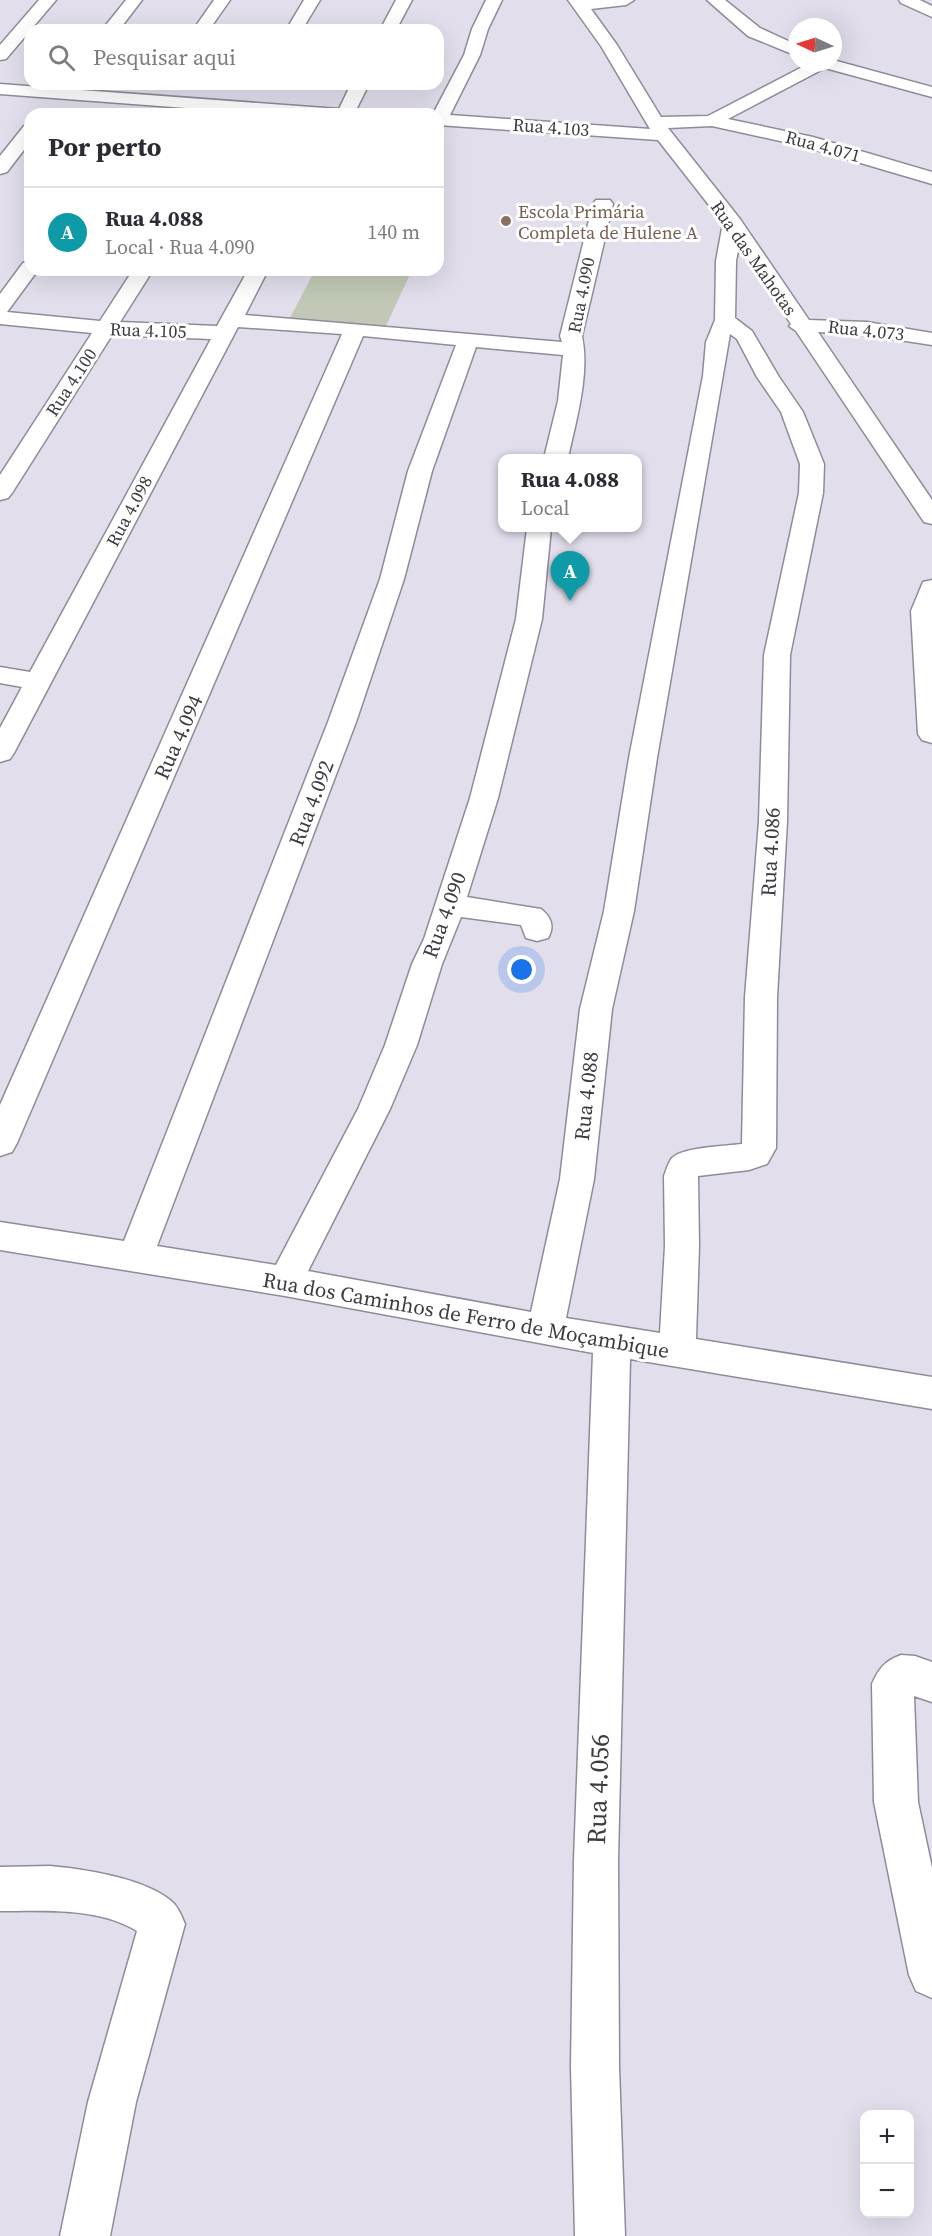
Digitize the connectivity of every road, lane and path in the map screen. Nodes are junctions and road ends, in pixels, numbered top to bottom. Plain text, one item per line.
1 (48, 0) edge
2 (134, 0) edge
3 (222, 0) edge
4 (312, 0) edge
5 (404, 0) edge
6 (494, 0) edge
7 (626, 0) edge
8 (715, 0) edge
9 (907, 0) edge
10 (578, 3) edge
11 (932, 12) edge
12 (27, 24) edge
13 (115, 24) edge
14 (205, 24) edge
15 (298, 24) edge
16 (391, 24) edge
17 (24, 28) edge
18 (788, 47) edge
19 (0, 55) edge
20 (842, 68) edge
21 (806, 72) edge
22 (0, 89) edge
23 (24, 89) edge
24 (61, 90) edge
25 (79, 90) edge
26 (159, 90) edge
27 (357, 90) edge
28 (932, 92) edge
29 (152, 99) junction
30 (249, 104) edge
31 (48, 107) dead end
32 (146, 108) edge
33 (285, 108) edge
34 (348, 108) edge
35 (444, 110) edge
36 (444, 120) edge
37 (712, 121) junction
38 (660, 129) junction
39 (24, 138) edge
40 (0, 168) edge
41 (932, 178) edge
42 (603, 204) dead end
43 (733, 224) junction
44 (24, 275) edge
45 (139, 276) edge
46 (255, 276) edge
47 (0, 308) edge
48 (0, 318) edge
49 (725, 320) junction
50 (227, 326) junction
51 (800, 326) junction
52 (106, 328) junction
53 (355, 329) junction
54 (932, 339) edge
55 (468, 341) junction
56 (574, 350) junction
57 (557, 454) edge
58 (0, 494) edge
59 (932, 517) edge
60 (538, 532) edge
61 (932, 587) edge
62 (0, 675) edge
63 (39, 682) junction
64 (932, 734) edge
65 (0, 753) edge
66 (449, 905) junction
67 (537, 930) dead end
68 (0, 1143) edge
69 (0, 1236) edge
70 (135, 1257) junction
71 (285, 1281) junction
72 (545, 1330) junction
73 (612, 1341) junction
74 (677, 1353) junction
75 (932, 1393) edge
76 (932, 1682) edge
77 (0, 1889) edge
78 (932, 1975) edge
79 (85, 2236) edge
80 (600, 2236) edge

1 - 12 street
2 - 13 street
3 - 14 street
4 - 15 street
5 - 16 street
6 - 35 street
7 - 10 street
8 - 18 street
9 - 11 street
10 - 38 street, Rua das Mahotas
17 - 19 street
20 - 28 street
21 - 37 street
22 - 23 street
24 - 31 street
25 - 29 street
26 - 29 street
27 - 34 street
29 - 30 street
29 - 32 street
30 - 33 street
36 - 38 street, Rua 4.103
37 - 38 street, Rua 4.103
37 - 41 street, Rua 4.071
38 - 43 street, Rua das Mahotas
39 - 40 street
42 - 56 street, Rua 4.090
43 - 49 street, Rua 4.088
43 - 51 street, Rua das Mahotas
44 - 47 street
45 - 52 street, Rua 4.100
46 - 50 street, Rua 4.098
48 - 52 street, Rua 4.105
49 - 72 street, Rua 4.088
49 - 74 street, Rua 4.086
50 - 52 street, Rua 4.105
50 - 53 street, Rua 4.105
50 - 63 street, Rua 4.098
51 - 54 street, Rua 4.073
51 - 59 street, Rua das Mahotas
52 - 58 street, Rua 4.100
53 - 55 street, Rua 4.105
53 - 68 street, Rua 4.094
55 - 56 street, Rua 4.105
55 - 70 street, Rua 4.092
56 - 57 street, Rua 4.090
60 - 66 street, Rua 4.090
61 - 64 street
62 - 63 street
63 - 65 street, Rua 4.098
66 - 67 street
66 - 71 street, Rua 4.090
69 - 70 street, Rua dos Caminhos de Ferro de Moçambique
70 - 71 street, Rua dos Caminhos de Ferro de Moçambique
71 - 72 street, Rua dos Caminhos de Ferro de Moçambique
72 - 73 street, Rua dos Caminhos de Ferro de Moçambique
73 - 74 street, Rua dos Caminhos de Ferro de Moçambique
73 - 80 street, Rua 4.056
74 - 75 street, Rua dos Caminhos de Ferro de Moçambique
76 - 78 street
77 - 79 street

